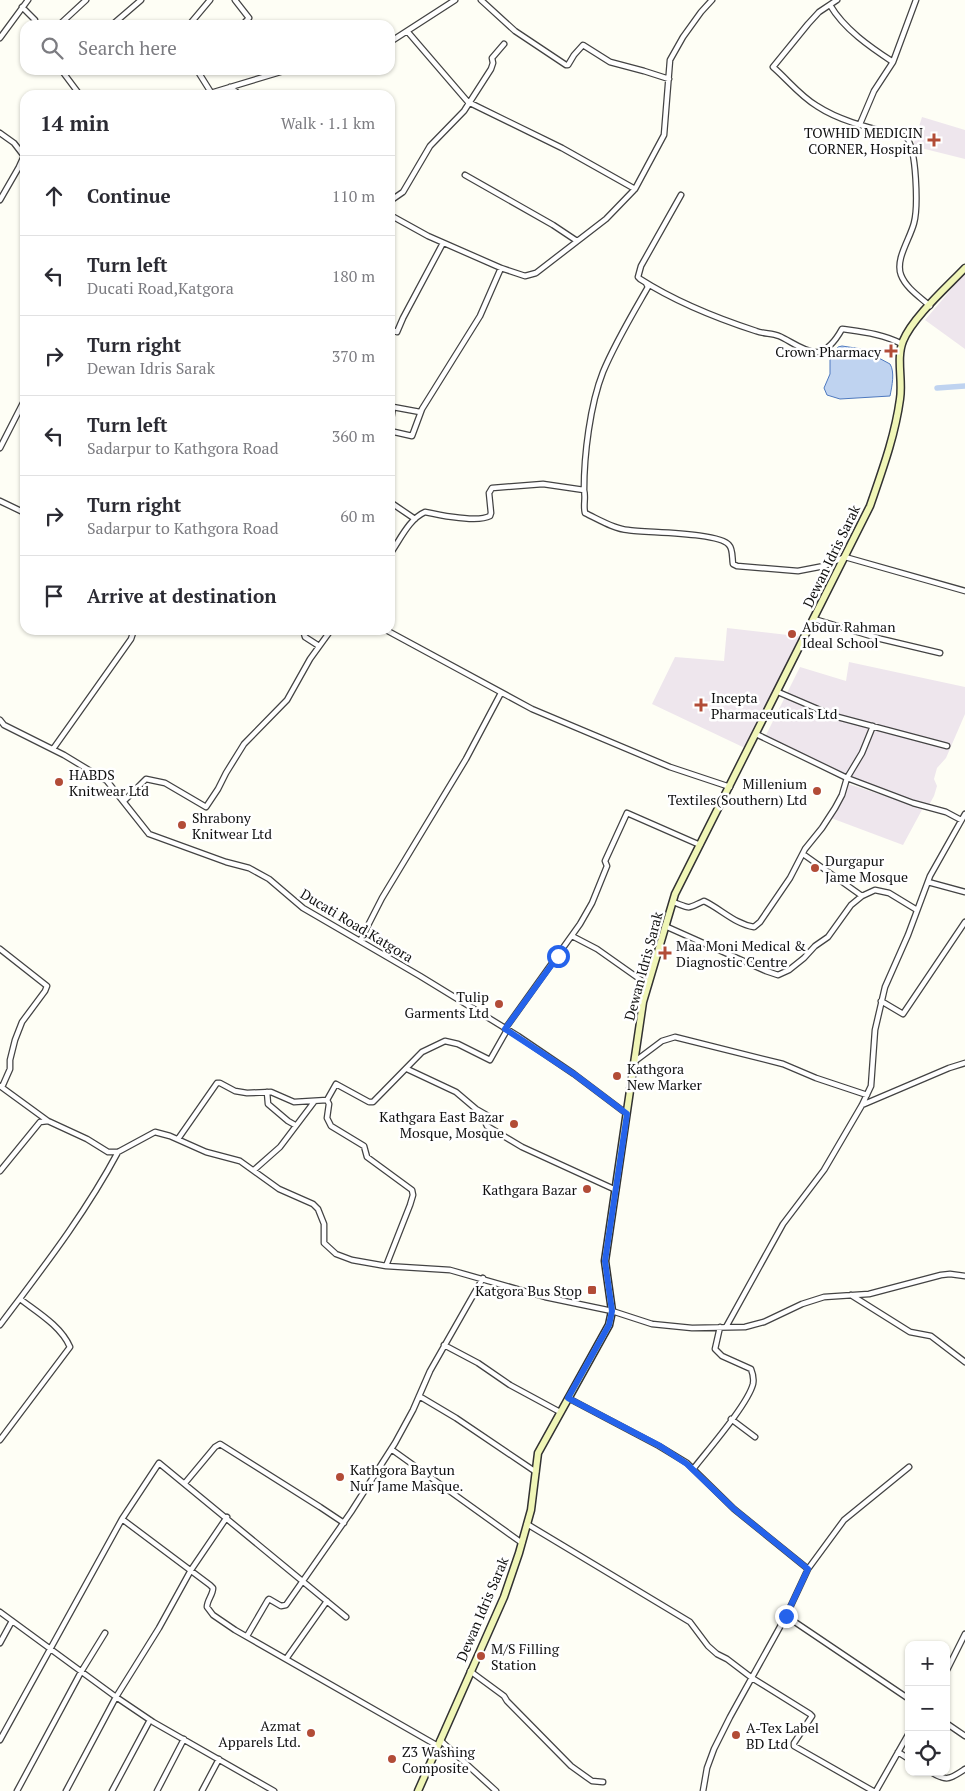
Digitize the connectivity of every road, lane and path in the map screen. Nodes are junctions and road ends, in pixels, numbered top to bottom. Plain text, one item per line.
1 (28, 0) edge
2 (86, 0) edge
3 (142, 0) edge
4 (210, 0) edge
5 (235, 0) edge
6 (455, 0) edge
7 (481, 0) edge
8 (712, 0) edge
9 (824, 0) edge
10 (837, 0) edge
11 (916, 0) edge
12 (829, 5) junction
13 (22, 7) junction
14 (35, 20) edge
15 (64, 20) edge
16 (118, 20) edge
17 (193, 20) edge
18 (247, 20) edge
19 (408, 31) junction
20 (0, 38) edge
21 (395, 39) edge
22 (504, 44) dead end
23 (894, 62) junction
24 (66, 75) edge
25 (200, 75) edge
26 (265, 75) edge
27 (669, 80) junction
28 (230, 87) junction
29 (76, 90) edge
30 (210, 90) edge
31 (222, 90) edge
32 (234, 90) edge
33 (469, 103) junction
34 (860, 124) junction
35 (0, 133) edge
36 (20, 148) edge
37 (19, 167) edge
38 (466, 175) dead end
39 (635, 189) junction
40 (681, 195) dead end
41 (395, 198) edge
42 (0, 200) edge
43 (395, 217) edge
44 (577, 241) junction
45 (443, 243) junction
46 (501, 268) junction
47 (965, 268) edge
48 (645, 282) junction
49 (930, 306) junction
50 (395, 331) edge
51 (902, 344) junction
52 (395, 407) edge
53 (20, 408) edge
54 (420, 412) junction
55 (395, 432) edge
56 (0, 448) edge
57 (584, 490) junction
58 (0, 500) edge
59 (395, 505) edge
60 (20, 510) edge
61 (415, 519) junction
62 (395, 547) edge
63 (845, 557) junction
64 (965, 591) edge
65 (814, 619) junction
66 (132, 635) edge
67 (305, 635) edge
68 (327, 635) edge
69 (395, 635) edge
70 (319, 646) junction
71 (940, 653) dead end
72 (778, 692) junction
73 (501, 693) junction
74 (0, 720) edge
75 (873, 726) junction
76 (756, 734) junction
77 (947, 746) dead end
78 (52, 749) junction
79 (847, 778) junction
80 (730, 787) junction
81 (124, 801) junction
82 (965, 814) edge
83 (961, 820) junction
84 (700, 845) junction
85 (803, 854) junction
86 (928, 882) junction
87 (965, 892) edge
88 (862, 896) junction
89 (673, 902) junction
90 (917, 910) junction
91 (965, 922) edge
92 (665, 926) junction
93 (572, 936) junction
94 (360, 941) junction
95 (0, 949) edge
96 (648, 985) junction
97 (881, 1001) junction
98 (506, 1029) junction
99 (634, 1062) junction
100 (964, 1065) edge
101 (407, 1069) junction
102 (1, 1086) edge
103 (268, 1092) junction
104 (867, 1096) junction
105 (327, 1100) junction
106 (314, 1102) junction
107 (862, 1106) junction
108 (627, 1114) junction
109 (48, 1121) junction
110 (295, 1125) junction
111 (178, 1139) junction
112 (118, 1152) junction
113 (254, 1170) junction
114 (0, 1171) edge
115 (616, 1190) junction
116 (386, 1266) junction
117 (965, 1276) edge
118 (483, 1278) junction
119 (850, 1294) junction
120 (20, 1299) junction
121 (612, 1311) junction
122 (0, 1325) edge
123 (723, 1327) junction
124 (444, 1345) junction
125 (965, 1362) edge
126 (419, 1396) junction
127 (568, 1398) junction
128 (560, 1412) junction
129 (731, 1419) junction
130 (755, 1436) dead end
131 (0, 1440) edge
132 (391, 1449) junction
133 (909, 1467) dead end
134 (694, 1468) junction
135 (536, 1472) junction
136 (185, 1483) junction
137 (227, 1517) junction
138 (122, 1519) junction
139 (344, 1523) junction
140 (527, 1524) junction
141 (522, 1543) junction
142 (808, 1569) junction
143 (191, 1570) junction
144 (304, 1581) junction
145 (327, 1601) junction
146 (0, 1612) edge
147 (786, 1616) junction
148 (346, 1617) dead end
149 (12, 1621) junction
150 (105, 1633) dead end
151 (965, 1634) edge
152 (247, 1636) junction
153 (0, 1643) edge
154 (49, 1650) junction
155 (286, 1659) junction
156 (950, 1664) edge
157 (470, 1670) junction
158 (81, 1672) junction
159 (752, 1678) junction
160 (905, 1696) edge
161 (116, 1697) junction
162 (150, 1720) junction
163 (950, 1727) edge
164 (965, 1736) edge
165 (184, 1739) junction
166 (0, 1740) edge
167 (905, 1740) edge
168 (439, 1743) junction
169 (898, 1752) junction
170 (905, 1756) edge
171 (219, 1759) junction
172 (965, 1769) edge
173 (937, 1776) edge
174 (603, 1782) dead end
175 (16, 1791) edge
176 (66, 1791) edge
177 (112, 1791) edge
178 (157, 1791) edge
179 (202, 1791) edge
180 (274, 1791) edge
181 (418, 1791) edge
182 (496, 1791) edge
183 (703, 1791) edge
184 (874, 1791) edge

1 - 13 street
2 - 15 street
3 - 16 street
4 - 17 street
5 - 18 street
6 - 19 street
7 - 27 street
8 - 27 street
9 - 12 street
10 - 12 street
11 - 23 street
12 - 23 street
12 - 34 street
13 - 14 street
13 - 20 street
19 - 21 street
19 - 33 street
22 - 33 street
23 - 34 street
24 - 29 street
25 - 30 street
26 - 28 street
27 - 39 street
28 - 31 street
28 - 32 street
33 - 39 street
33 - 41 street
34 - 49 street
35 - 36 street
37 - 42 street
38 - 44 street
39 - 44 street
40 - 48 street
43 - 45 street
44 - 46 street
45 - 46 street
45 - 50 street
46 - 54 street
47 - 49 main road
48 - 51 street
48 - 57 street
49 - 51 main road
51 - 63 main road, Dewan Idris Sarak
52 - 54 street
53 - 56 street
54 - 55 street
57 - 61 street
57 - 63 street
58 - 60 street
59 - 61 street
61 - 62 street
63 - 64 street
63 - 65 main road, Dewan Idris Sarak
65 - 71 street
65 - 72 main road, Dewan Idris Sarak
66 - 78 street
67 - 70 street
68 - 70 street
69 - 73 street
70 - 81 street
72 - 75 street
72 - 76 main road, Dewan Idris Sarak
73 - 80 street
73 - 94 street
74 - 78 street, Ducati Road,Katgora
75 - 77 street
75 - 79 street
76 - 79 street
76 - 80 main road, Dewan Idris Sarak
78 - 81 street, Ducati Road,Katgora
79 - 83 street
79 - 85 street
80 - 84 main road, Dewan Idris Sarak
81 - 94 street, Ducati Road,Katgora
82 - 83 street
83 - 86 street
84 - 89 main road, Dewan Idris Sarak
84 - 93 street
85 - 88 street
85 - 89 street
86 - 87 street
86 - 90 street
88 - 90 street
88 - 92 street
89 - 92 main road, Dewan Idris Sarak
90 - 97 street
91 - 97 street
92 - 96 main road, Dewan Idris Sarak
93 - 96 street
93 - 98 street
94 - 98 street, Ducati Road,Katgora
95 - 102 street
96 - 99 main road, Dewan Idris Sarak
97 - 104 street
98 - 101 street
98 - 108 street, Ducati Road,Katgora
99 - 104 street
99 - 108 main road, Dewan Idris Sarak
100 - 107 street
101 - 105 street
101 - 115 street
102 - 109 street
103 - 106 street
103 - 110 street
103 - 111 street
104 - 107 street
105 - 106 street
105 - 116 street
106 - 110 street
107 - 123 street
108 - 115 main road, Dewan Idris Sarak
109 - 112 street
109 - 114 street
110 - 113 street
111 - 112 street
111 - 113 street
112 - 120 street
113 - 116 street
115 - 121 main road, Dewan Idris Sarak
116 - 118 street
117 - 119 street
118 - 121 street
118 - 124 street
119 - 123 street
119 - 125 street
120 - 122 street
120 - 131 street
121 - 123 street
121 - 127 main road, Dewan Idris Sarak
123 - 129 street
124 - 126 street
124 - 128 street
126 - 132 street
126 - 135 street
127 - 128 main road, Dewan Idris Sarak
127 - 134 street
128 - 135 main road, Dewan Idris Sarak
129 - 130 street
129 - 134 street
132 - 139 street
132 - 141 street
133 - 142 street
134 - 142 street
135 - 140 main road, Dewan Idris Sarak
136 - 137 street
136 - 138 street
136 - 139 street
137 - 143 street
137 - 144 street
138 - 143 street
138 - 154 street
139 - 144 street
140 - 141 main road, Dewan Idris Sarak
140 - 159 street
141 - 157 main road, Dewan Idris Sarak
142 - 147 street
143 - 152 street
143 - 161 street
144 - 145 street
144 - 152 street
145 - 148 street
145 - 155 street
146 - 149 street
147 - 159 street
147 - 160 street
149 - 153 street
149 - 154 street
150 - 158 street
151 - 156 street
152 - 155 street
154 - 158 street
154 - 166 street
155 - 168 street
157 - 168 main road, Dewan Idris Sarak
157 - 174 street
158 - 161 street
158 - 175 street
159 - 183 street
159 - 184 street
161 - 162 street
161 - 176 street
162 - 165 street
162 - 177 street
163 - 164 street
165 - 171 street
165 - 178 street
167 - 169 street
168 - 181 main road, Dewan Idris Sarak
168 - 182 street
169 - 170 street
169 - 184 street
171 - 179 street
171 - 180 street
172 - 173 street

